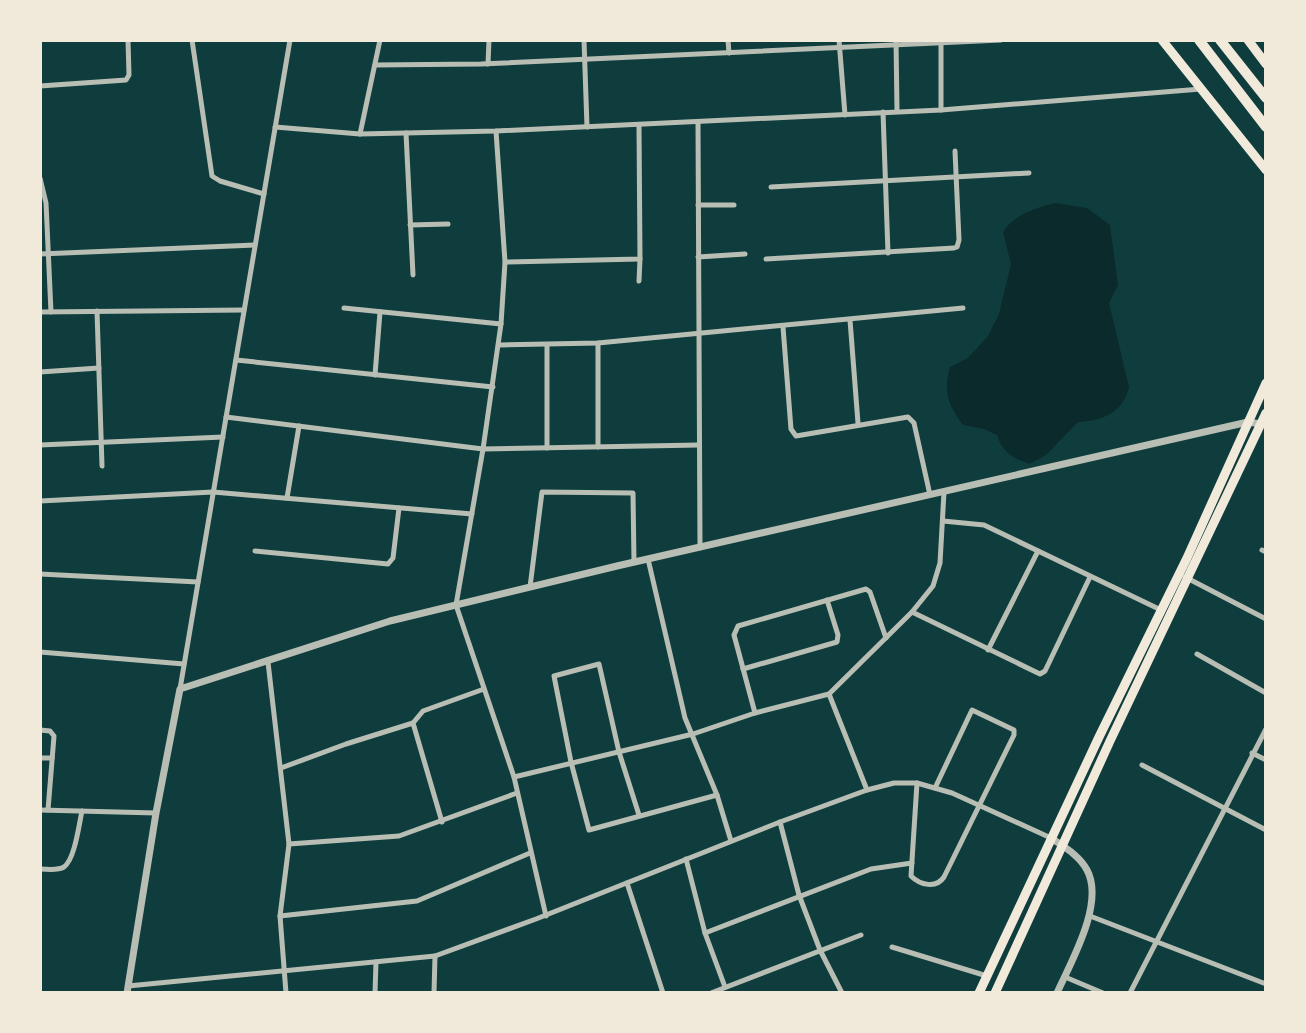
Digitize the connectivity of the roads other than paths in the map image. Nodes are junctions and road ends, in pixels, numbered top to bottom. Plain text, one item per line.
1 (128, 40) edge
2 (192, 40) edge
3 (290, 40) edge
4 (380, 40) edge
5 (489, 40) edge
6 (584, 40) edge
7 (728, 40) edge
8 (839, 40) edge
9 (1002, 40) edge
10 (1163, 40) edge
11 (1199, 40) edge
12 (1220, 40) edge
13 (1248, 40) edge
14 (976, 41) edge
15 (896, 42) edge
16 (941, 43) junction
17 (839, 49) junction
18 (729, 52) junction
19 (585, 59) junction
20 (488, 64) junction
21 (1266, 64) edge
22 (375, 65) junction
23 (40, 86) edge
24 (1201, 89) junction
25 (1266, 98) edge
26 (941, 110) junction
27 (897, 111) junction
28 (883, 112) junction
29 (845, 115) junction
30 (698, 122) junction
31 (639, 125) junction
32 (275, 127) junction
33 (587, 127) junction
34 (1266, 127) edge
35 (496, 131) junction
36 (406, 133) junction
37 (360, 134) junction
38 (955, 151) dead end
39 (1266, 170) edge
40 (1029, 173) dead end
41 (956, 177) junction
42 (40, 178) edge
43 (885, 181) junction
44 (771, 187) dead end
45 (264, 194) junction
46 (698, 205) junction
47 (734, 205) dead end
48 (448, 224) dead end
49 (411, 225) junction
50 (255, 245) junction
51 (888, 253) junction
52 (40, 254) edge
53 (49, 254) junction
54 (745, 254) dead end
55 (698, 257) junction
56 (640, 258) junction
57 (766, 259) dead end
58 (505, 262) junction
59 (413, 275) dead end
60 (639, 281) dead end
61 (344, 308) dead end
62 (963, 309) dead end
63 (244, 310) junction
64 (97, 311) junction
65 (40, 312) edge
66 (51, 312) junction
67 (380, 312) junction
68 (850, 320) junction
69 (501, 324) junction
70 (783, 327) junction
71 (699, 334) junction
72 (598, 343) junction
73 (499, 345) junction
74 (547, 345) junction
75 (236, 360) junction
76 (99, 368) junction
77 (40, 372) edge
78 (375, 375) junction
79 (1266, 383) edge
80 (493, 387) junction
81 (1266, 413) edge
82 (226, 417) junction
83 (1248, 422) junction
84 (858, 424) junction
85 (1261, 424) junction
86 (299, 426) junction
87 (223, 437) junction
88 (102, 442) junction
89 (40, 445) edge
90 (699, 445) junction
91 (598, 447) junction
92 (547, 448) junction
93 (483, 449) junction
94 (102, 466) dead end
95 (214, 492) junction
96 (944, 492) junction
97 (930, 495) junction
98 (286, 498) junction
99 (40, 501) edge
100 (399, 508) junction
101 (472, 514) junction
102 (943, 521) junction
103 (699, 548) junction
104 (255, 551) dead end
105 (1038, 551) junction
106 (648, 559) junction
107 (634, 562) junction
108 (40, 574) edge
109 (1183, 576) junction
110 (1090, 577) junction
111 (198, 582) junction
112 (530, 587) junction
113 (827, 600) junction
114 (456, 605) junction
115 (1161, 610) junction
116 (912, 612) junction
117 (1266, 619) edge
118 (886, 638) junction
119 (988, 650) junction
120 (40, 652) edge
121 (1197, 653) dead end
122 (268, 662) junction
123 (184, 664) junction
124 (743, 669) junction
125 (180, 689) junction
126 (484, 689) junction
127 (1266, 693) edge
128 (829, 694) junction
129 (755, 713) junction
130 (413, 723) junction
131 (1266, 729) edge
132 (40, 730) edge
133 (693, 734) junction
134 (619, 752) junction
135 (1252, 753) junction
136 (40, 758) edge
137 (52, 758) junction
138 (1266, 760) edge
139 (571, 762) junction
140 (1142, 765) dead end
141 (281, 768) junction
142 (514, 778) junction
143 (917, 783) junction
144 (935, 788) junction
145 (867, 790) junction
146 (517, 793) junction
147 (718, 795) junction
148 (980, 805) junction
149 (1226, 808) junction
150 (40, 810) edge
151 (48, 810) junction
152 (82, 811) junction
153 (156, 813) junction
154 (639, 815) junction
155 (442, 822) junction
156 (780, 822) junction
157 (1266, 830) edge
158 (1051, 838) junction
159 (731, 841) junction
160 (289, 844) junction
161 (1063, 846) junction
162 (530, 853) junction
163 (686, 859) junction
164 (912, 863) junction
165 (40, 869) edge
166 (627, 883) junction
167 (799, 895) junction
168 (280, 916) junction
169 (546, 916) junction
170 (1090, 916) junction
171 (705, 933) junction
172 (861, 935) dead end
173 (1155, 942) junction
174 (892, 947) dead end
175 (820, 950) junction
176 (435, 956) junction
177 (376, 961) junction
178 (283, 971) junction
179 (986, 976) junction
180 (1065, 977) junction
181 (1265, 983) edge
182 (725, 987) junction
183 (127, 989) edge
184 (286, 993) edge
185 (375, 993) edge
186 (433, 993) edge
187 (663, 993) edge
188 (711, 993) edge
189 (842, 993) edge
190 (979, 993) edge
191 (995, 993) edge
192 (1058, 993) edge
193 (1103, 993) edge
194 (1130, 993) edge

1 - 23 street
2 - 45 street
3 - 32 street
4 - 22 street
5 - 20 street
6 - 19 street
7 - 18 street
8 - 17 street
9 - 14 street
10 - 24 main road
11 - 34 highway
12 - 25 highway
13 - 21 main road
14 - 16 street
15 - 16 street
15 - 17 street
15 - 27 street
16 - 26 street
17 - 18 street
17 - 29 street
18 - 19 street
19 - 20 street
19 - 33 street
20 - 22 street
22 - 37 street
24 - 26 street
24 - 39 main road
26 - 27 street
27 - 28 street
28 - 29 street
28 - 43 street
29 - 30 street
30 - 31 street
30 - 46 street
31 - 33 street
31 - 56 street
32 - 37 street
32 - 45 street
33 - 35 street
35 - 36 street
35 - 58 street
36 - 37 street
36 - 49 street
38 - 41 street
40 - 41 street
41 - 43 street
41 - 51 street
42 - 53 street
43 - 44 street
43 - 51 street
45 - 50 street
46 - 47 street
46 - 55 street
48 - 49 street
49 - 59 street
50 - 53 street
50 - 63 street
51 - 57 street
52 - 53 street
53 - 66 street
54 - 55 street
55 - 71 street
56 - 58 street
56 - 60 street
58 - 69 street
61 - 67 street
62 - 68 street
63 - 64 street
63 - 75 street
64 - 66 street
64 - 76 street
65 - 66 street
67 - 69 street
67 - 78 street
68 - 70 street
68 - 84 street
69 - 73 street
70 - 71 street
70 - 84 street
71 - 72 street
71 - 90 street
72 - 74 street
72 - 91 street
73 - 74 street
73 - 80 street
74 - 92 street
75 - 78 street
75 - 82 street
76 - 77 street
76 - 88 street
78 - 80 street
79 - 83 main road
80 - 93 street
81 - 85 main road
82 - 86 street
82 - 87 street
83 - 85 street
83 - 96 street
83 - 109 main road
84 - 97 street
85 - 109 main road
86 - 93 street
86 - 98 street
87 - 88 street
87 - 95 street
88 - 89 street
88 - 94 street
90 - 91 street
90 - 103 street
91 - 92 street
92 - 93 street
93 - 101 street
95 - 98 street
95 - 99 street
95 - 111 street
96 - 97 street
96 - 102 street
97 - 103 street
98 - 100 street
100 - 101 street
100 - 104 street
101 - 114 street
102 - 105 street
102 - 116 street
103 - 106 street
105 - 110 street
105 - 119 street
106 - 107 street
106 - 133 street
107 - 112 street
107 - 112 street
108 - 111 street
109 - 115 main road
109 - 117 street
109 - 161 main road
110 - 115 street
110 - 119 street
111 - 123 street
112 - 114 street
113 - 118 street
113 - 124 street
113 - 124 street
114 - 122 street
114 - 126 street
115 - 158 main road
116 - 118 street
116 - 119 street
118 - 128 street
120 - 123 street
121 - 127 street
122 - 125 street
122 - 141 street
123 - 125 street
124 - 129 street
125 - 153 street
126 - 130 street
126 - 142 street
128 - 129 street
128 - 145 street
129 - 133 street
130 - 141 street
130 - 155 street
131 - 135 street
132 - 137 street
133 - 134 street
133 - 147 street
134 - 139 street
134 - 139 street
134 - 154 street
135 - 138 street
135 - 149 street
136 - 137 street
137 - 151 street
139 - 142 street
139 - 154 street
140 - 149 street
141 - 160 street
142 - 146 street
143 - 144 street
143 - 145 street
143 - 164 street
144 - 148 street
144 - 148 street
145 - 156 street
146 - 155 street
146 - 162 street
147 - 154 street
147 - 159 street
148 - 158 street
148 - 164 street
149 - 157 street
149 - 173 street
150 - 151 street
151 - 152 street
152 - 153 street
152 - 165 street
153 - 183 street
155 - 160 street
156 - 159 street
156 - 167 street
158 - 161 street
158 - 179 main road
159 - 163 street
160 - 168 street
161 - 170 street
161 - 191 main road
162 - 168 street
162 - 169 street
163 - 166 street
163 - 171 street
164 - 167 street
166 - 169 street
166 - 187 street
167 - 171 street
167 - 175 street
168 - 178 street
169 - 176 street
170 - 173 street
170 - 180 street
171 - 182 street
172 - 175 street
173 - 181 street
173 - 194 street
174 - 179 street
175 - 182 street
175 - 189 street
176 - 177 street
176 - 186 street
177 - 178 street
177 - 185 street
178 - 183 street
178 - 184 street
179 - 190 main road
180 - 192 street
180 - 193 street
182 - 188 street

